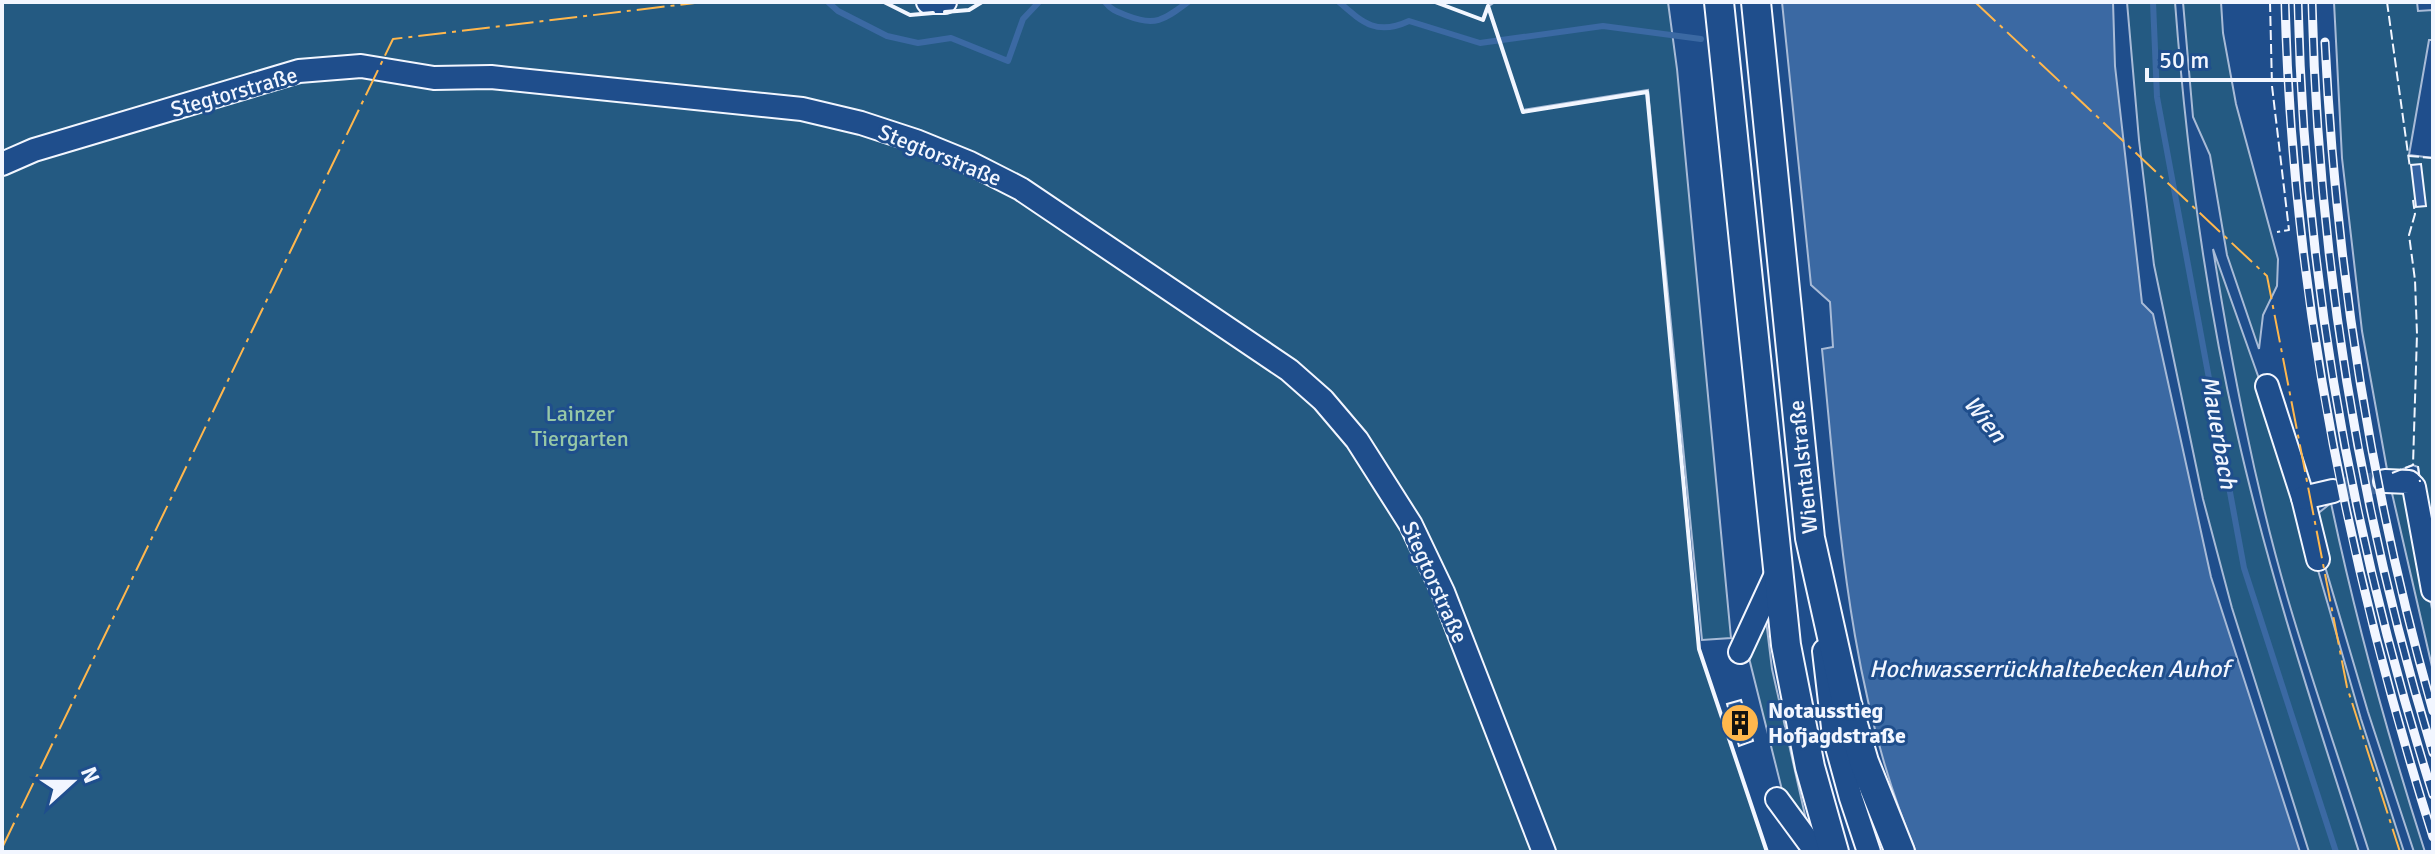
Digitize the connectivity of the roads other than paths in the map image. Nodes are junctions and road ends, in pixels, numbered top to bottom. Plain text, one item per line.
1 (928, 2) edge
2 (945, 2) edge
3 (1719, 2) edge
4 (1756, 2) edge
5 (2, 164) edge
6 (2267, 386) dead end
7 (2385, 481) tunnel mouth
8 (2333, 491) tunnel mouth
9 (2303, 498) junction
10 (1810, 538) junction
11 (2318, 559) dead end
12 (1777, 572) junction
13 (2433, 590) edge
14 (1740, 652) dead end
15 (1777, 799) dead end
16 (1544, 852) edge
17 (1816, 852) edge
18 (1834, 852) edge
19 (1869, 852) edge
20 (1900, 852) edge

1 - 2 lane
3 - 12 main road, Wientalstraße
4 - 10 main road, Wientalstraße
5 - 16 lane, Stegtorstraße
6 - 9 lane
7 - 13 lane
8 - 9 lane
9 - 11 lane
10 - 19 lane
10 - 20 main road, Wientalstraße
12 - 14 lane
12 - 18 main road, Wientalstraße
15 - 17 lane

